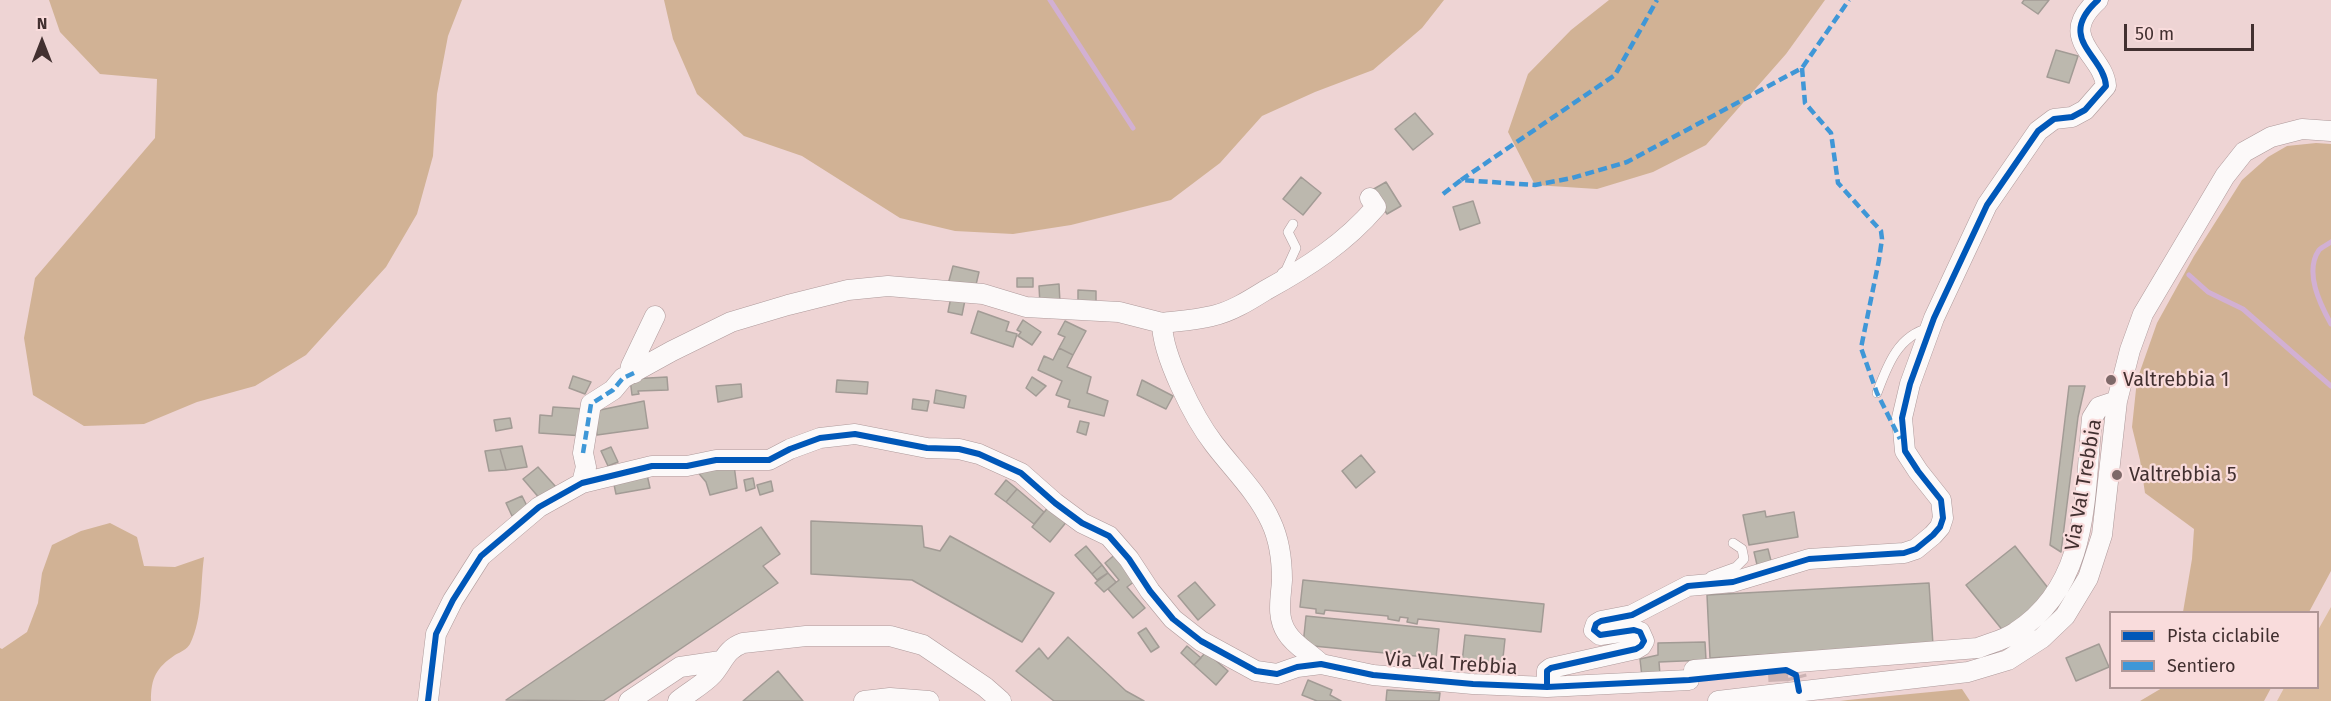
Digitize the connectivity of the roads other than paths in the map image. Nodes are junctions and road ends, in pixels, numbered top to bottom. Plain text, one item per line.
1 (2098, 0) edge
2 (2331, 131) edge
3 (1370, 198) dead end
4 (1293, 224) dead end
5 (1266, 291) junction
6 (655, 316) dead end
7 (1162, 323) junction
8 (1930, 328) junction
9 (634, 373) junction
10 (1877, 393) dead end
11 (2117, 401) junction
12 (582, 483) junction
13 (1733, 543) dead end
14 (1705, 584) junction
15 (721, 660) junction
16 (1321, 664) junction
17 (1793, 678) junction
18 (1547, 687) junction
19 (428, 701) edge
20 (629, 701) edge
21 (678, 701) edge
22 (864, 701) edge
23 (929, 701) edge
24 (1001, 701) edge
25 (1718, 701) edge

1 - 8 street
2 - 11 street, Via Val Trebbia
3 - 5 street
4 - 5 lane
5 - 7 street
6 - 9 street
7 - 9 street
7 - 16 street
8 - 10 lane
8 - 14 street
9 - 12 street
11 - 17 street, Via Val Trebbia
11 - 17 street, Via Val Trebbia
12 - 16 street
12 - 19 street
13 - 14 lane
14 - 18 street
15 - 20 street
15 - 21 street
15 - 24 street
16 - 18 street, Via Val Trebbia
17 - 18 street, Via Val Trebbia
17 - 25 street, Via Val Trebbia
22 - 23 street

